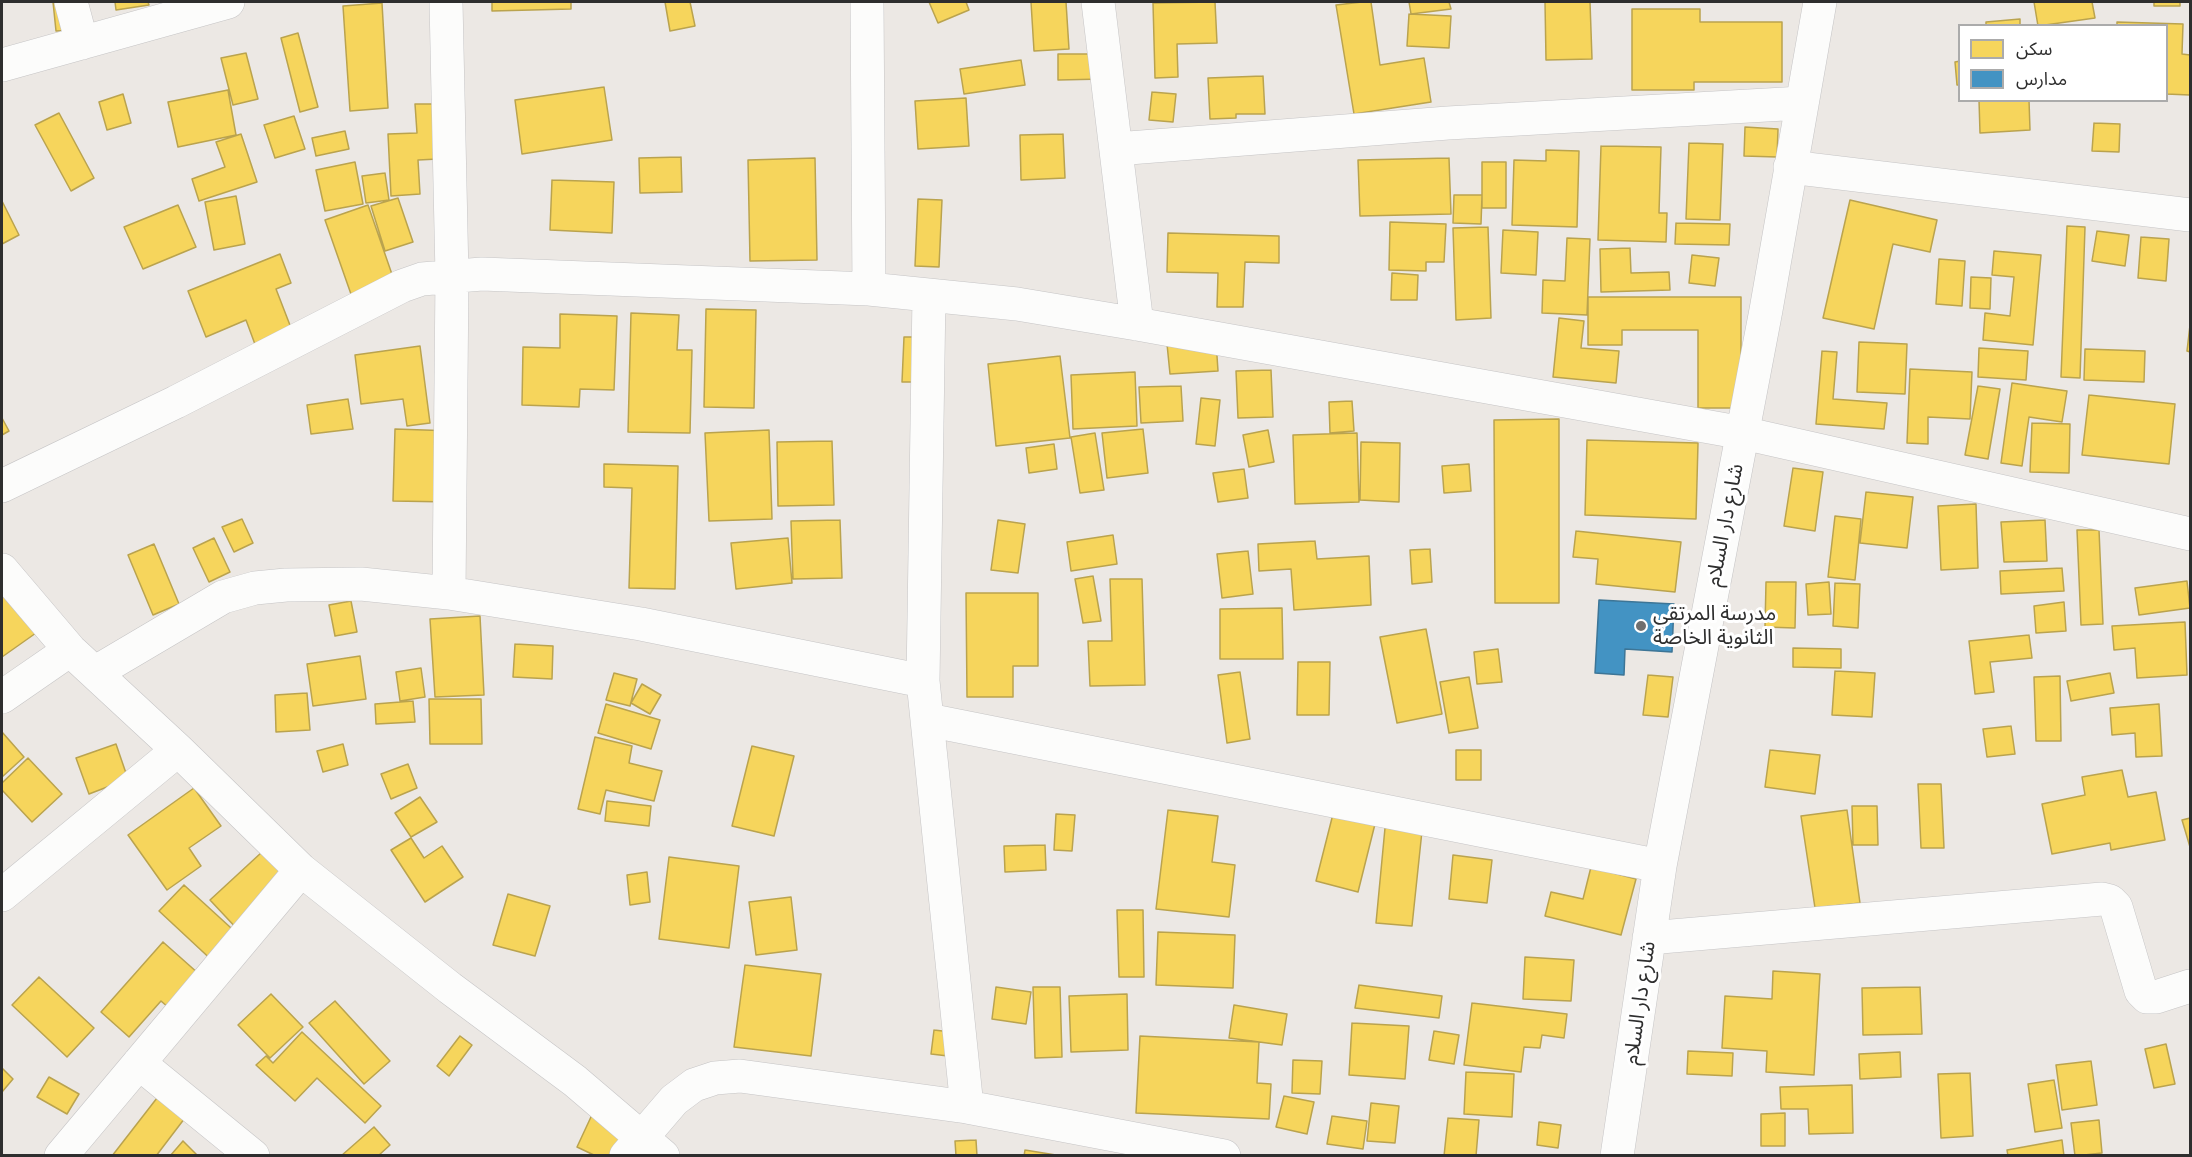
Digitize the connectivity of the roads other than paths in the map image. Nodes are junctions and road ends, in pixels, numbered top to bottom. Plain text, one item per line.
1 (71, 2) edge
2 (228, 2) edge
3 (446, 2) edge
4 (867, 2) edge
5 (1098, 2) edge
6 (1820, 2) edge
7 (82, 43) junction
8 (2, 65) edge
9 (1802, 103) junction
10 (1116, 149) junction
11 (1790, 167) junction
12 (2190, 215) edge
13 (452, 276) junction
14 (869, 289) junction
15 (929, 295) junction
16 (1137, 324) junction
17 (1743, 433) junction
18 (2, 486) edge
19 (2190, 534) edge
20 (2, 570) edge
21 (449, 593) junction
22 (70, 650) junction
23 (96, 672) junction
24 (922, 681) junction
25 (2, 697) edge
26 (928, 720) junction
27 (178, 750) junction
28 (1660, 866) junction
29 (301, 870) junction
30 (2, 895) edge
31 (1649, 938) junction
32 (2190, 986) edge
33 (139, 1063) junction
34 (967, 1107) junction
35 (644, 1150) edge
36 (61, 1155) edge
37 (253, 1155) edge
38 (1224, 1155) edge
39 (1617, 1155) edge

1 - 7 street
2 - 7 street
3 - 13 street
4 - 14 street
5 - 10 street
6 - 9 street, شارع دار السلام
7 - 8 street
9 - 10 street
9 - 11 street, شارع دار السلام
10 - 16 street
11 - 12 street
11 - 17 street, شارع دار السلام
13 - 14 street
13 - 18 street
13 - 21 street
14 - 15 street
15 - 16 street
15 - 24 street
16 - 17 street
17 - 19 street
17 - 28 street, شارع دار السلام
20 - 22 street
21 - 23 street
21 - 24 street
22 - 23 street
22 - 25 street
23 - 27 street
24 - 26 street
26 - 28 street
26 - 34 street
27 - 29 street
27 - 30 street
28 - 31 street, شارع دار السلام
29 - 33 street
29 - 35 street
31 - 32 street
31 - 39 street, شارع دار السلام
33 - 36 street
33 - 37 street
34 - 35 street
34 - 38 street

